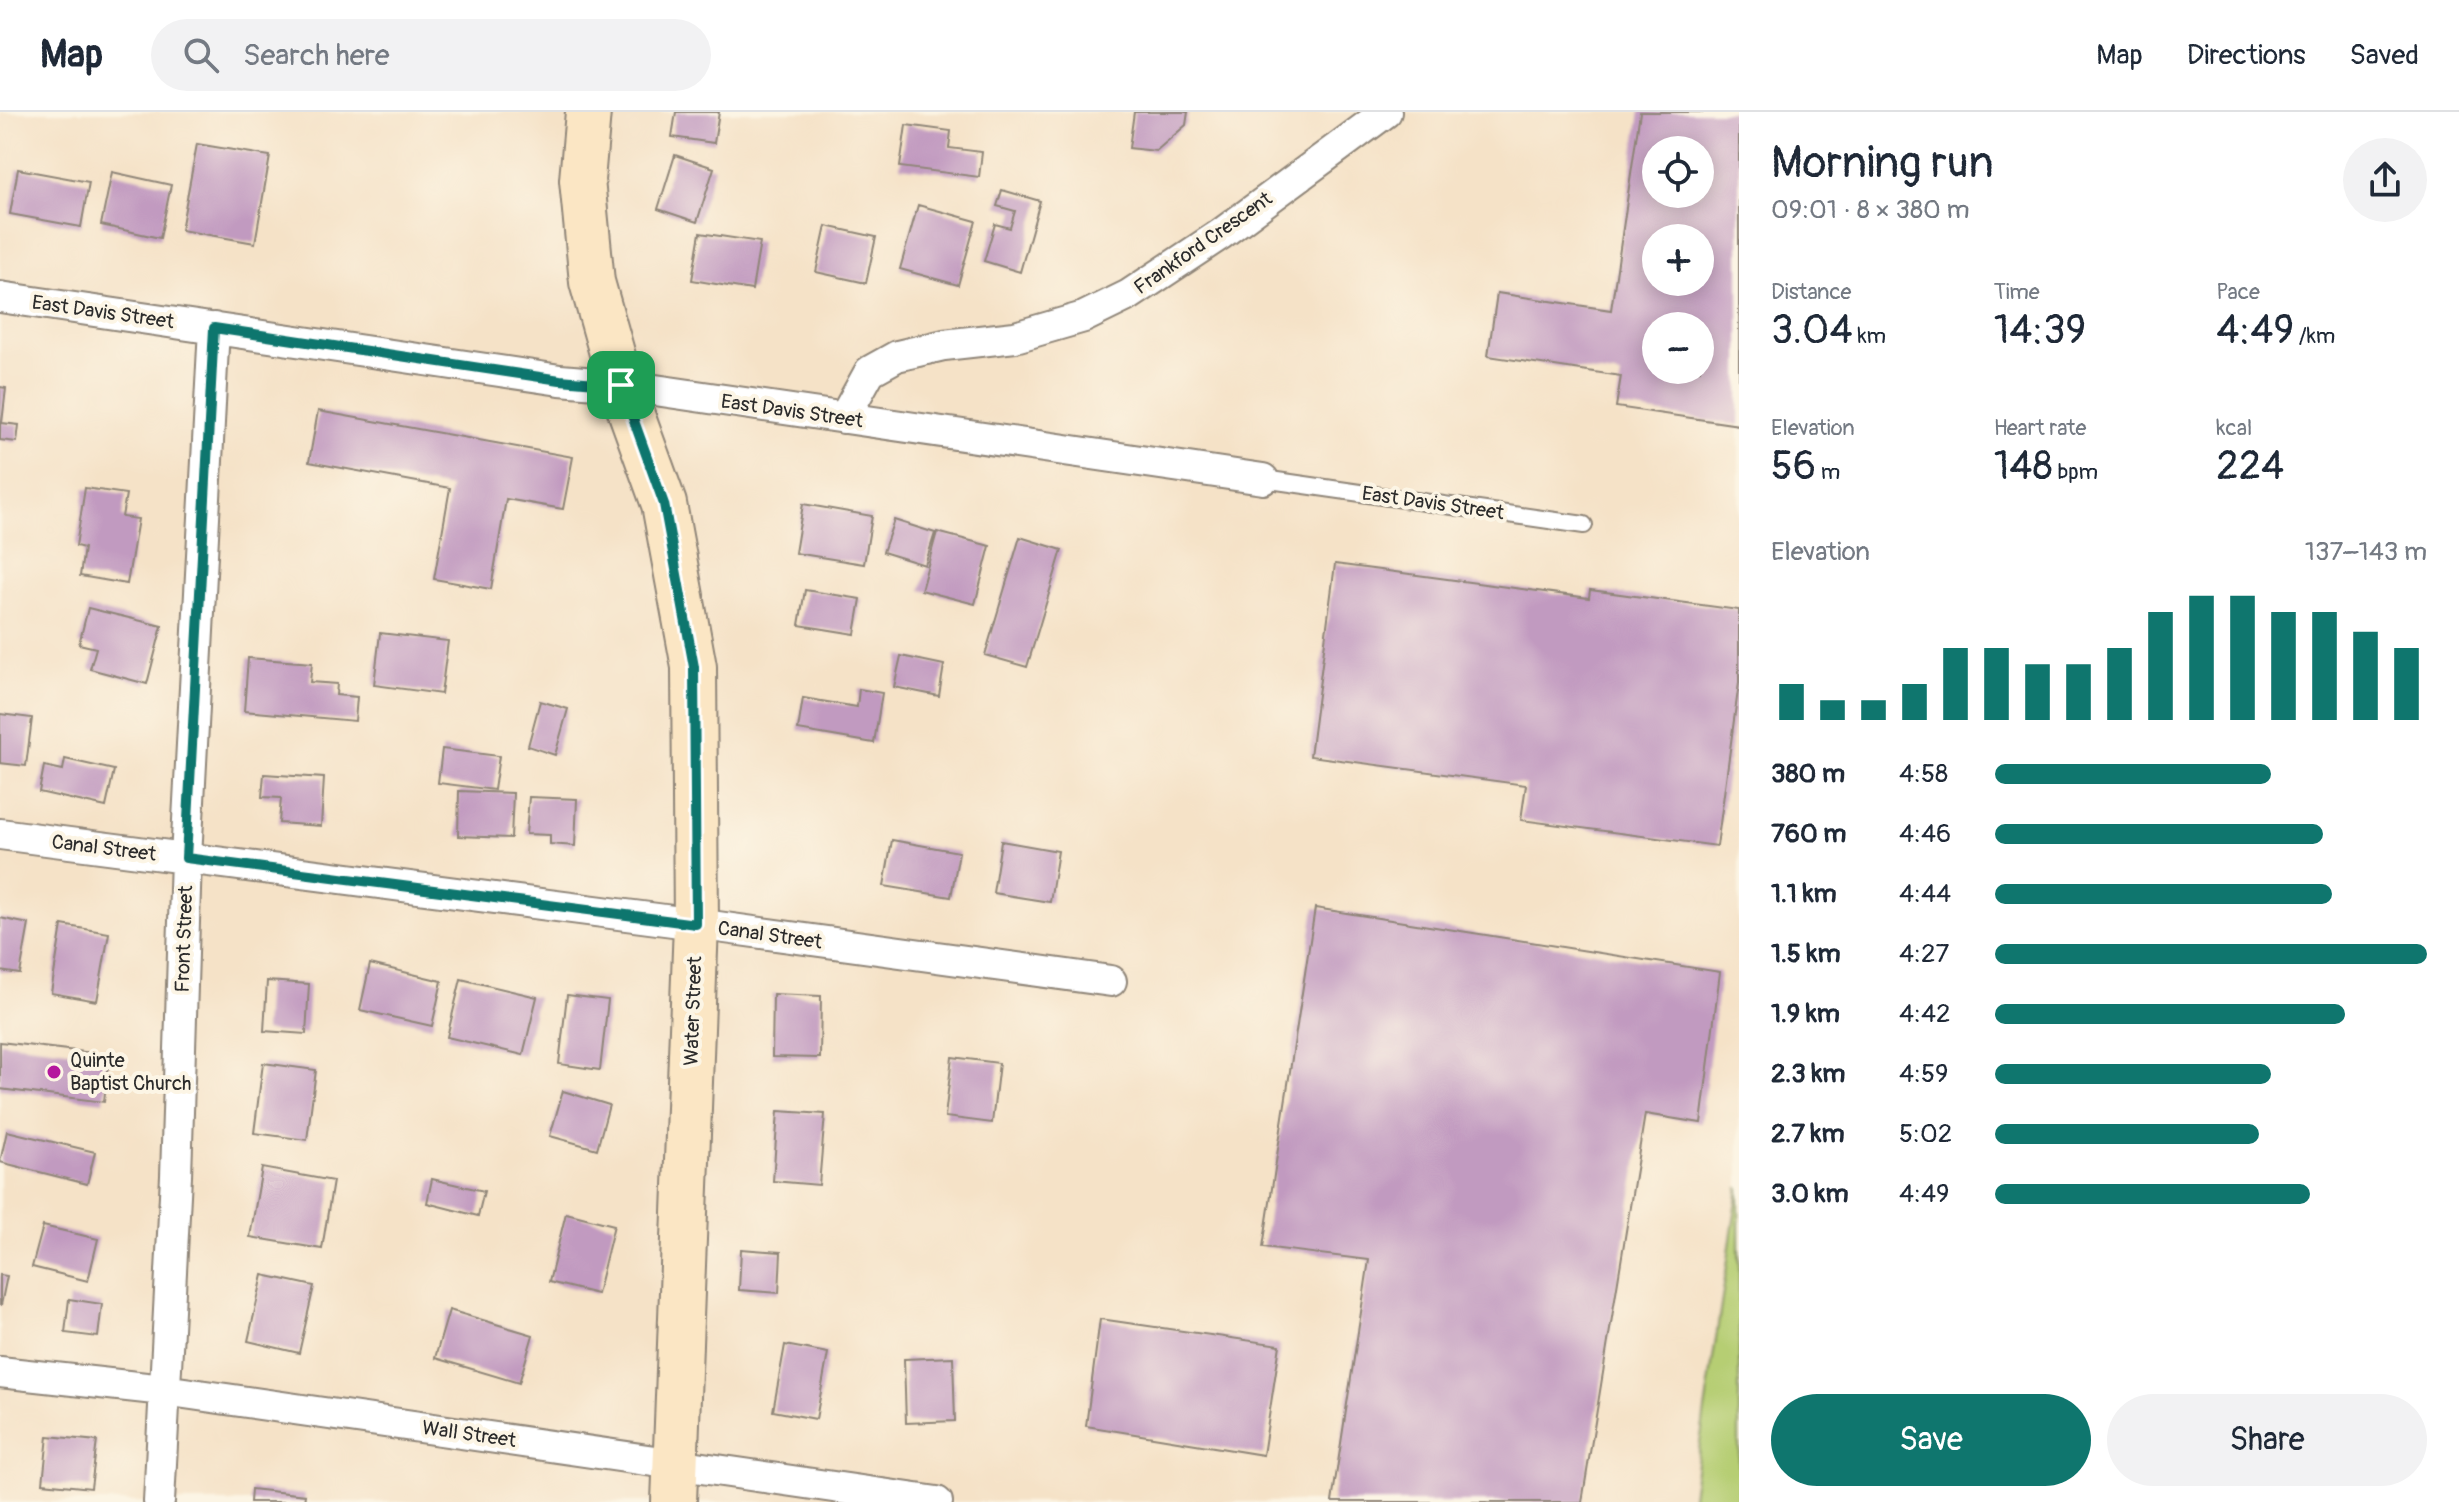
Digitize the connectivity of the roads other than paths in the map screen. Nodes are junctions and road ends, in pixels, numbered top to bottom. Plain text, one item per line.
1 (588, 112) edge
2 (1386, 112) edge
3 (0, 297) edge
4 (214, 328) junction
5 (621, 385) junction
6 (844, 418) junction
7 (1263, 479) joint
8 (1584, 525) dead end
9 (0, 834) edge
10 (186, 858) junction
11 (696, 924) junction
12 (1111, 981) dead end
13 (0, 1372) edge
14 (164, 1390) junction
15 (675, 1483) edge
16 (159, 1502) edge
17 (937, 1502) edge

1 - 5 main road, Water Street
2 - 6 street, Frankford Crescent
3 - 4 street, East Davis Street
4 - 5 street, East Davis Street
4 - 10 street, Front Street
5 - 6 street, East Davis Street
5 - 11 main road, Water Street
6 - 7 street, East Davis Street
7 - 8 lane, East Davis Street
9 - 10 street, Canal Street
10 - 11 street, Canal Street
10 - 14 street, Front Street
11 - 12 street, Canal Street
11 - 15 main road, Water Street
13 - 14 street, Wall Street
14 - 15 street, Wall Street
14 - 16 street, Front Street
15 - 17 street, Wall Street

